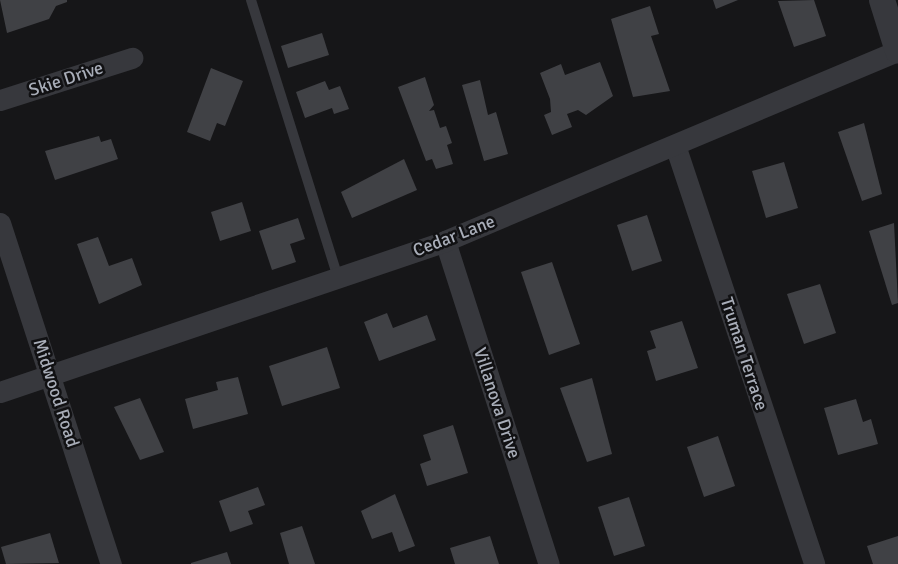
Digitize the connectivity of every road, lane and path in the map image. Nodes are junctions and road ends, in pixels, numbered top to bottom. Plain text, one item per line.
1 (251, 0) edge
2 (882, 0) edge
3 (898, 51) edge
4 (132, 58) dead end
5 (0, 100) edge
6 (675, 145) junction
7 (0, 223) edge
8 (445, 241) junction
9 (338, 277) junction
10 (50, 375) junction
11 (0, 392) edge
12 (111, 564) edge
13 (549, 564) edge
14 (814, 564) edge

1 - 9 lane
2 - 3 street
3 - 6 street, Cedar Lane
4 - 5 street, Skie Drive
6 - 8 street, Cedar Lane
6 - 14 street, Truman Terrace
7 - 10 street, Midwood Road
8 - 9 street, Cedar Lane
8 - 13 street, Villanova Drive
9 - 10 street, Cedar Lane
10 - 11 street, Cedar Lane
10 - 12 street, Midwood Road

